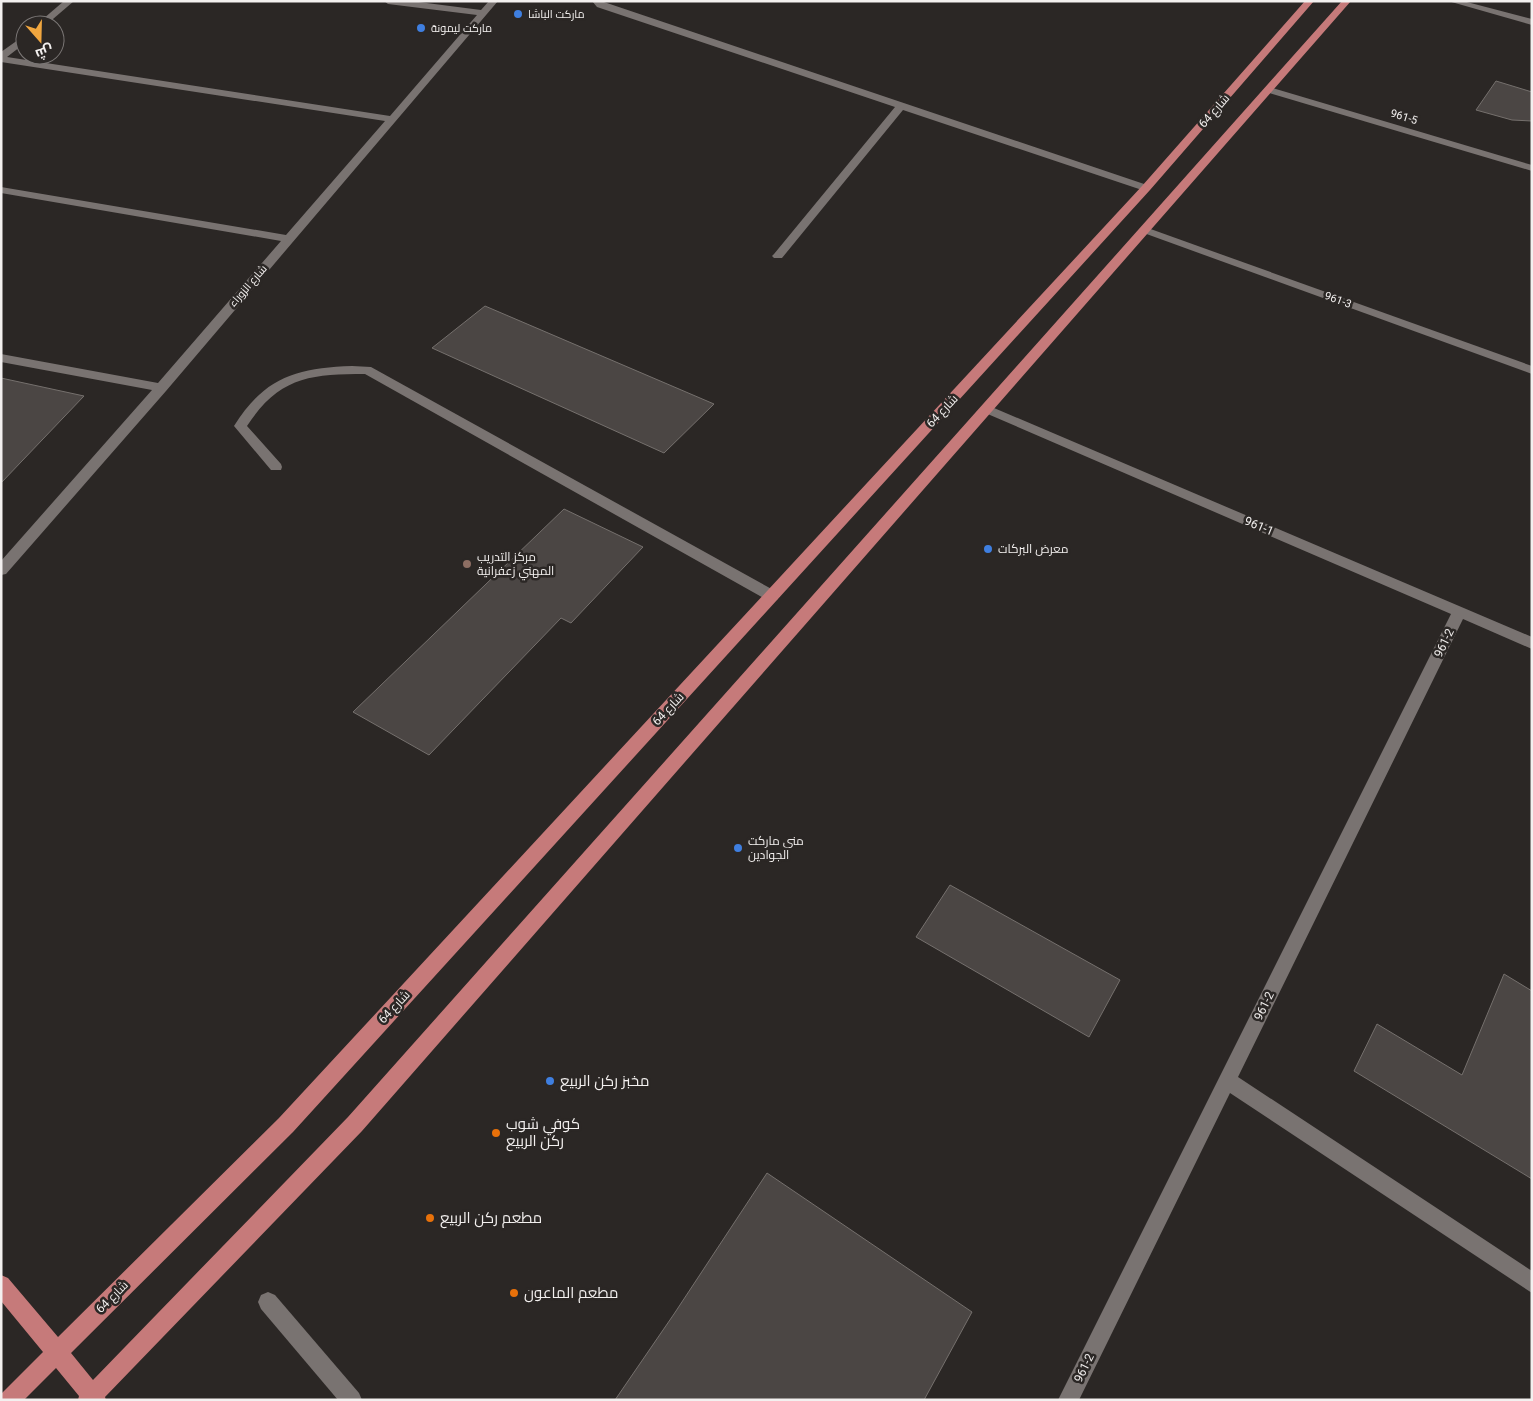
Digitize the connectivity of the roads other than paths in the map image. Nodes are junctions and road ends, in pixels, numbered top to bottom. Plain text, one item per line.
1 (70, 1) edge
2 (388, 1) edge
3 (494, 1) edge
4 (596, 1) edge
5 (1310, 1) edge
6 (1347, 1) edge
7 (1452, 1) edge
8 (484, 13) junction
9 (53, 15) edge
10 (1532, 22) edge
11 (15, 46) edge
12 (1, 58) edge
13 (1269, 90) junction
14 (900, 107) junction
15 (392, 119) junction
16 (1532, 168) edge
17 (1146, 188) junction
18 (1, 190) edge
19 (1144, 230) junction
20 (289, 239) junction
21 (778, 256) dead end
22 (1, 358) edge
23 (1532, 370) edge
24 (162, 388) junction
25 (987, 409) junction
26 (276, 467) dead end
27 (1, 570) edge
28 (772, 596) junction
29 (1459, 612) junction
30 (1532, 644) edge
31 (1227, 1080) junction
32 (1532, 1283) edge
33 (1, 1285) edge
34 (268, 1302) dead end
35 (57, 1352) junction
36 (92, 1398) edge
37 (8, 1400) edge
38 (352, 1400) edge
39 (1068, 1400) edge

1 - 9 street
2 - 8 street
3 - 8 street, شارع الزوراء
4 - 14 street
5 - 17 main road, شارع 64
6 - 13 main road
7 - 10 street
8 - 15 street, شارع الزوراء
11 - 12 street
12 - 15 street
13 - 16 street, 961-5
13 - 19 main road
14 - 17 street
14 - 21 street
15 - 20 street, شارع الزوراء
17 - 28 main road, شارع 64
18 - 20 street
19 - 23 street, 961-3
19 - 25 main road
20 - 24 street, شارع الزوراء
22 - 24 street
24 - 27 street, شارع الزوراء
25 - 29 street, 961-1
25 - 36 main road
26 - 28 street
28 - 35 main road, شارع 64
29 - 30 street, 961-1
29 - 31 street, 961-2
31 - 32 street
31 - 39 street, 961-2
33 - 35 main road
34 - 38 street
35 - 36 main road
35 - 37 main road, شارع 64

